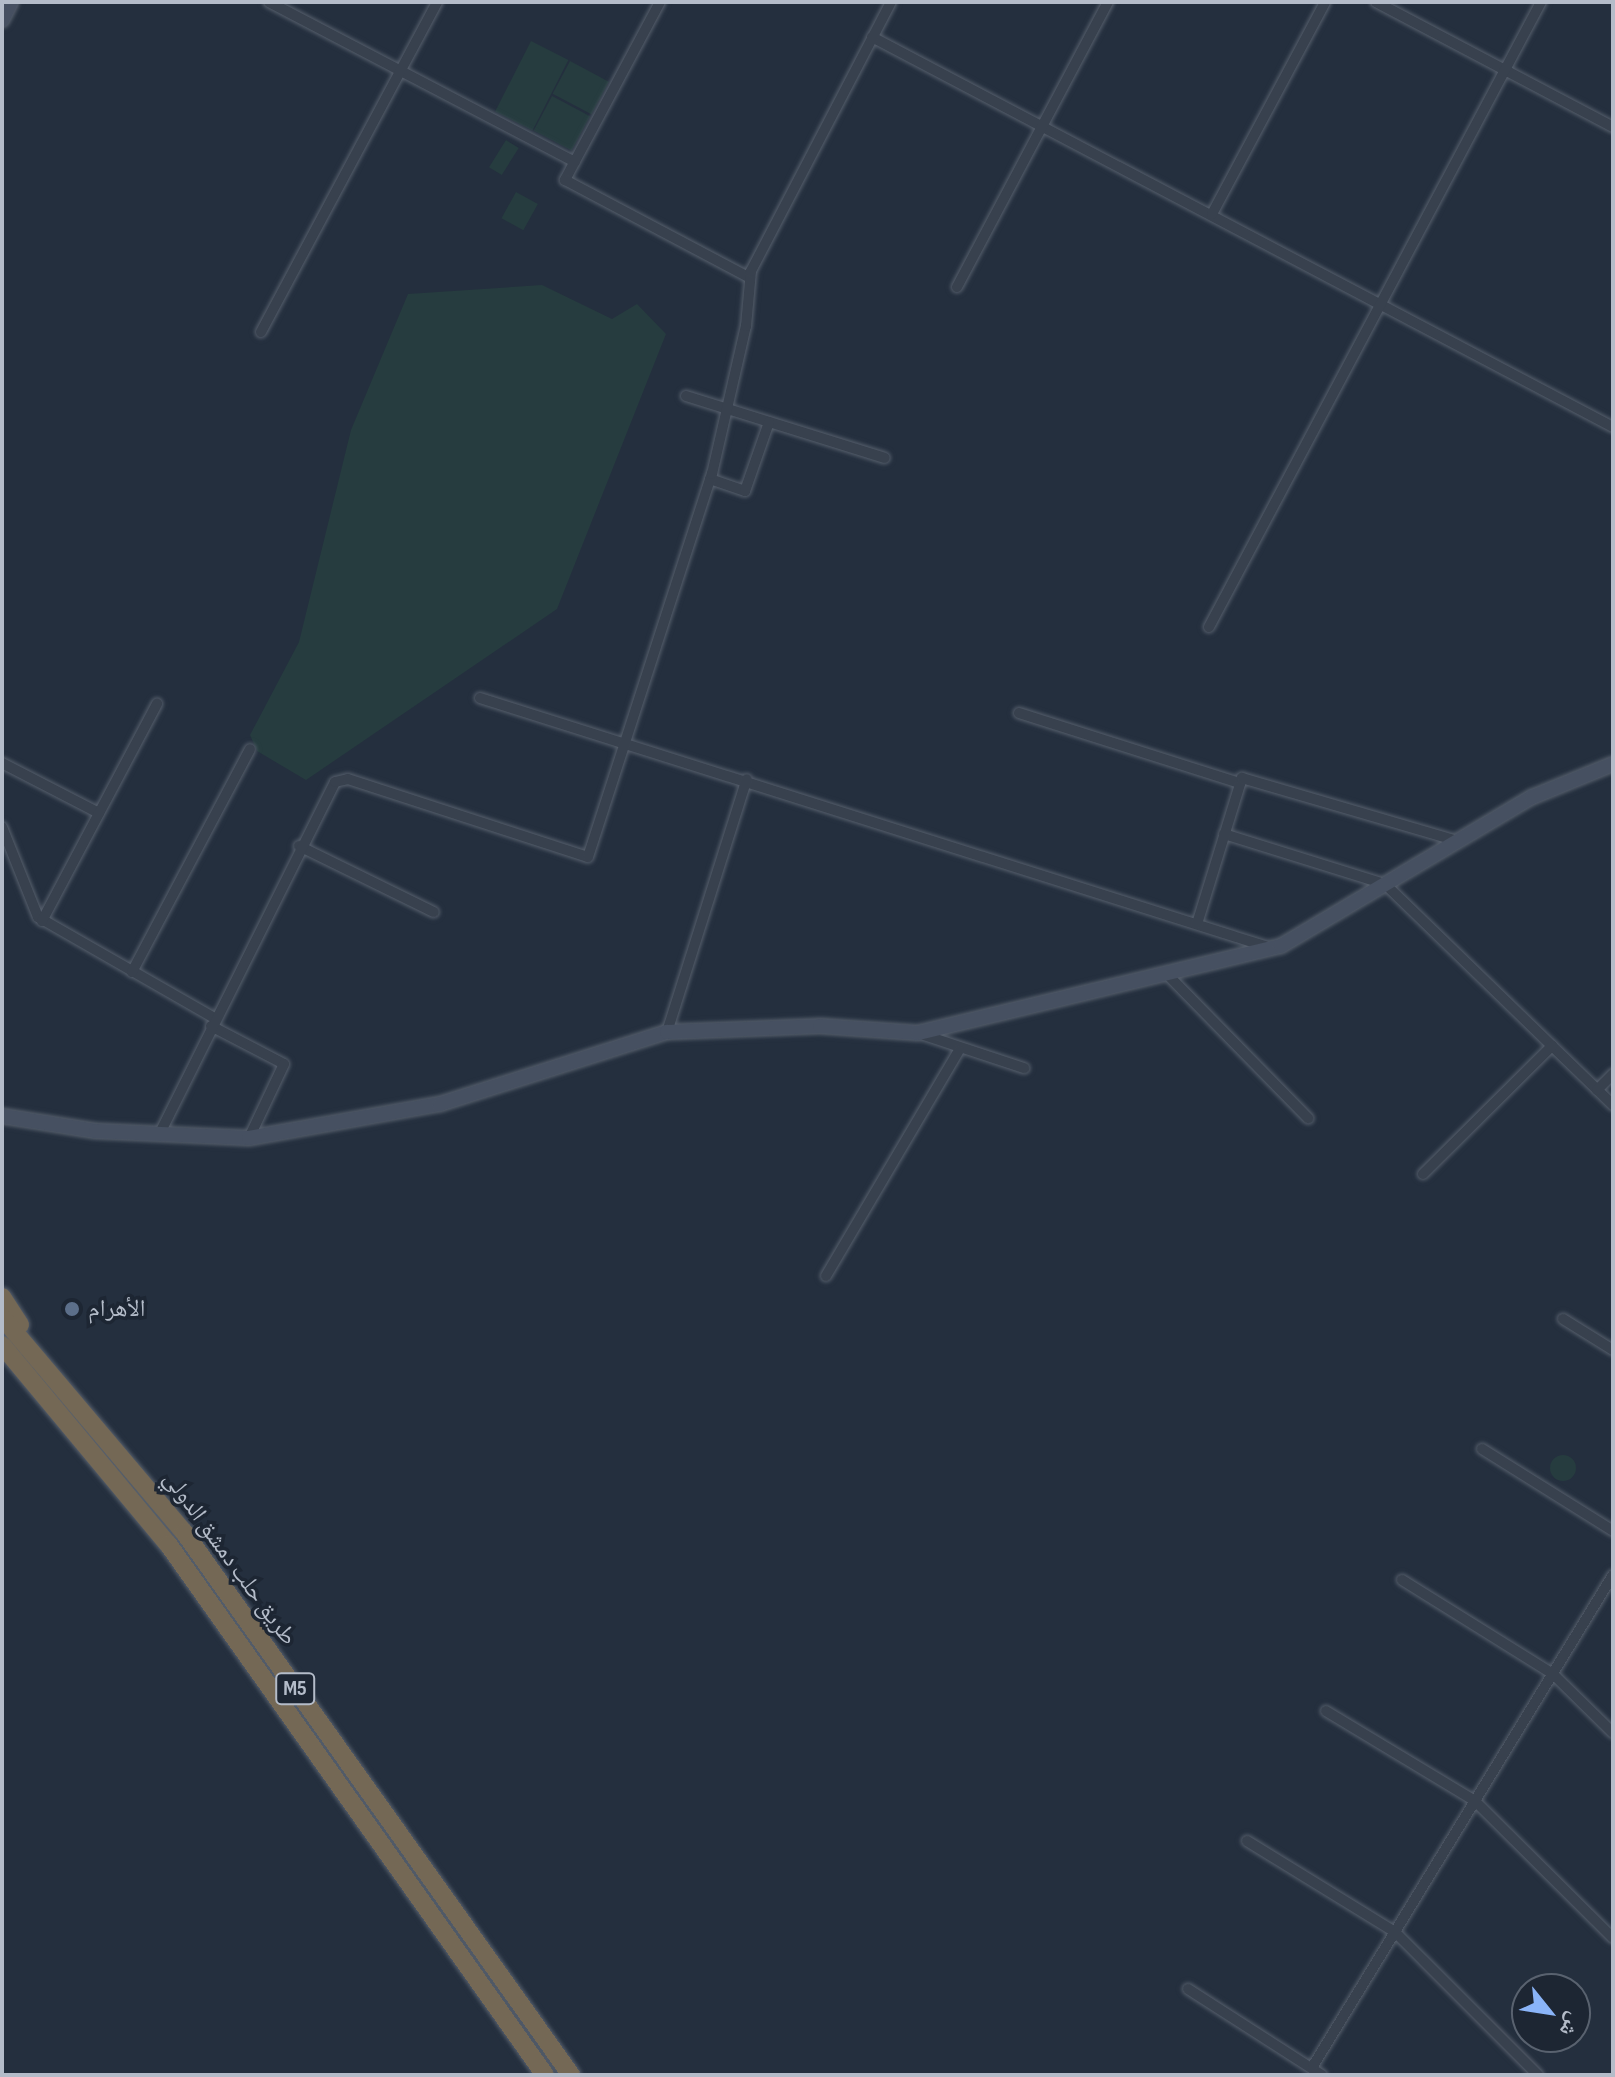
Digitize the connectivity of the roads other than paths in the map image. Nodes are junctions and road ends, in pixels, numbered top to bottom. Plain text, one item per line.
1 (11, 2) edge
2 (269, 2) edge
3 (437, 2) edge
4 (659, 2) edge
5 (891, 2) edge
6 (1108, 2) edge
7 (1325, 2) edge
8 (1376, 2) edge
9 (1541, 2) edge
10 (2, 20) edge
11 (872, 37) junction
12 (1503, 70) junction
13 (402, 72) junction
14 (1042, 126) junction
15 (1613, 127) edge
16 (575, 162) junction
17 (1212, 214) junction
18 (750, 278) junction
19 (957, 287) dead end
20 (1379, 304) junction
21 (261, 332) dead end
22 (686, 396) dead end
23 (727, 409) junction
24 (769, 422) junction
25 (1613, 427) edge
26 (885, 458) dead end
27 (710, 479) junction
28 (1209, 627) dead end
29 (480, 698) dead end
30 (157, 704) dead end
31 (1019, 713) dead end
32 (626, 742) junction
33 (250, 749) dead end
34 (2, 763) edge
35 (1613, 764) edge
36 (747, 779) junction
37 (1240, 783) junction
38 (99, 813) junction
39 (2, 827) edge
40 (1224, 834) junction
41 (1458, 841) junction
42 (299, 846) junction
43 (1385, 884) junction
44 (434, 912) dead end
45 (42, 921) junction
46 (1197, 924) junction
47 (1273, 948) junction
48 (132, 972) junction
49 (1167, 974) junction
50 (212, 1022) junction
51 (667, 1032) junction
52 (918, 1033) junction
53 (1552, 1046) junction
54 (959, 1050) junction
55 (1024, 1068) dead end
56 (1613, 1074) edge
57 (1597, 1090) junction
58 (1613, 1105) edge
59 (2, 1116) edge
60 (1308, 1118) dead end
61 (159, 1135) junction
62 (249, 1138) junction
63 (1423, 1174) dead end
64 (826, 1276) dead end
65 (2, 1297) edge
66 (2, 1317) edge
67 (1563, 1319) dead end
68 (2, 1345) edge
69 (1613, 1350) edge
70 (41, 1358) junction
71 (2, 1361) edge
72 (54, 1403) junction
73 (1482, 1449) dead end
74 (1613, 1531) edge
75 (1613, 1575) edge
76 (1402, 1580) dead end
77 (1553, 1674) junction
78 (1326, 1711) dead end
79 (1613, 1733) edge
80 (1475, 1801) junction
81 (1247, 1841) dead end
82 (1395, 1932) junction
83 (1613, 1938) edge
84 (1188, 1989) dead end
85 (1313, 2066) junction
86 (545, 2075) edge
87 (571, 2075) edge
88 (1322, 2075) edge
89 (1538, 2075) edge

1 - 10 street
2 - 13 street
3 - 13 street
4 - 16 street
5 - 11 street
6 - 14 street
7 - 17 street
8 - 12 street
9 - 12 street
11 - 14 street
11 - 18 street
12 - 15 street
12 - 20 street
13 - 16 street
13 - 21 street
14 - 17 street
14 - 19 street
16 - 18 street
17 - 20 street
18 - 23 street
20 - 25 street
20 - 28 street
22 - 23 street
23 - 24 street
23 - 27 street
24 - 26 street
24 - 27 street
27 - 32 street
29 - 32 street
30 - 38 street
31 - 37 street
32 - 36 street
32 - 42 street
33 - 48 street
34 - 38 street
35 - 41 street
36 - 46 street
36 - 51 street
37 - 40 street
37 - 41 street
38 - 45 street
39 - 45 street
40 - 43 street
40 - 46 street
41 - 43 street
42 - 44 street
42 - 50 street
43 - 47 street
43 - 53 street
45 - 48 street
46 - 47 street
47 - 49 street
48 - 50 street
49 - 52 street
49 - 60 street
50 - 61 street
50 - 62 street
51 - 52 street
51 - 62 street
52 - 54 street
53 - 57 street
53 - 63 street
54 - 55 street
54 - 64 street
56 - 57 street
57 - 58 street
59 - 61 street
61 - 62 street
65 - 70 highway
66 - 70 highway, طريق حلب دمشق الدولي / M5
67 - 69 street
68 - 72 highway, طريق حلب دمشق الدولي / M5
70 - 87 highway, طريق حلب دمشق الدولي / M5
71 - 72 highway
72 - 86 highway, طريق حلب دمشق الدولي / M5
73 - 74 street
75 - 77 street
76 - 77 street
77 - 79 street
77 - 80 street
78 - 80 street
80 - 82 street
80 - 83 street
81 - 82 street
82 - 85 street
82 - 89 street
84 - 85 street
85 - 88 street

